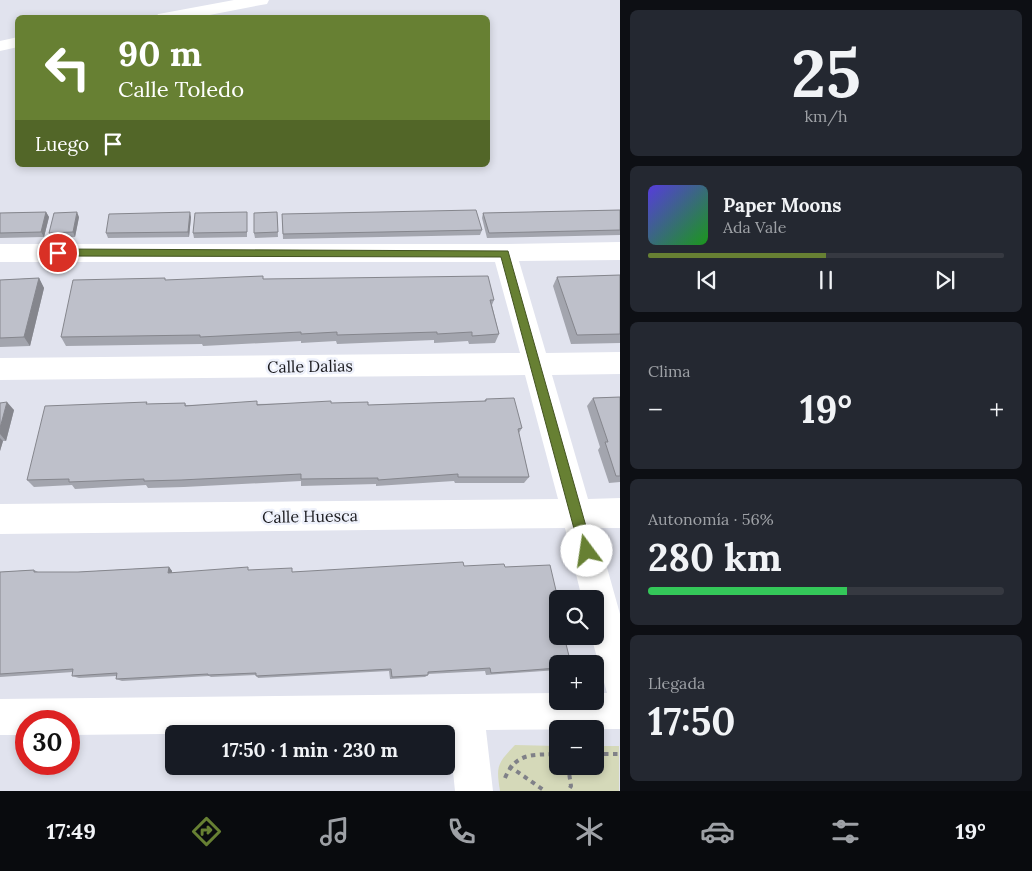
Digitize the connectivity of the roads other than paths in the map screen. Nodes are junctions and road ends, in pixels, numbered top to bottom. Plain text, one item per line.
1 (261, 0) edge
2 (180, 15) edge
3 (15, 43) edge
4 (0, 46) edge
5 (620, 252) edge
6 (0, 253) edge
7 (505, 254) junction
8 (534, 363) junction
9 (620, 363) edge
10 (0, 369) edge
11 (578, 513) junction
12 (620, 513) edge
13 (0, 519) edge
14 (620, 682) edge
15 (620, 711) edge
16 (466, 714) junction
17 (0, 717) edge
18 (490, 785) edge

1 - 2 street
3 - 4 street
5 - 7 street
6 - 7 street
7 - 8 street
8 - 9 street, Calle Dalias
8 - 10 street, Calle Dalias
8 - 11 street
11 - 12 street, Calle Huesca
11 - 13 street, Calle Huesca
11 - 14 street
15 - 16 street
16 - 17 street
16 - 18 street

